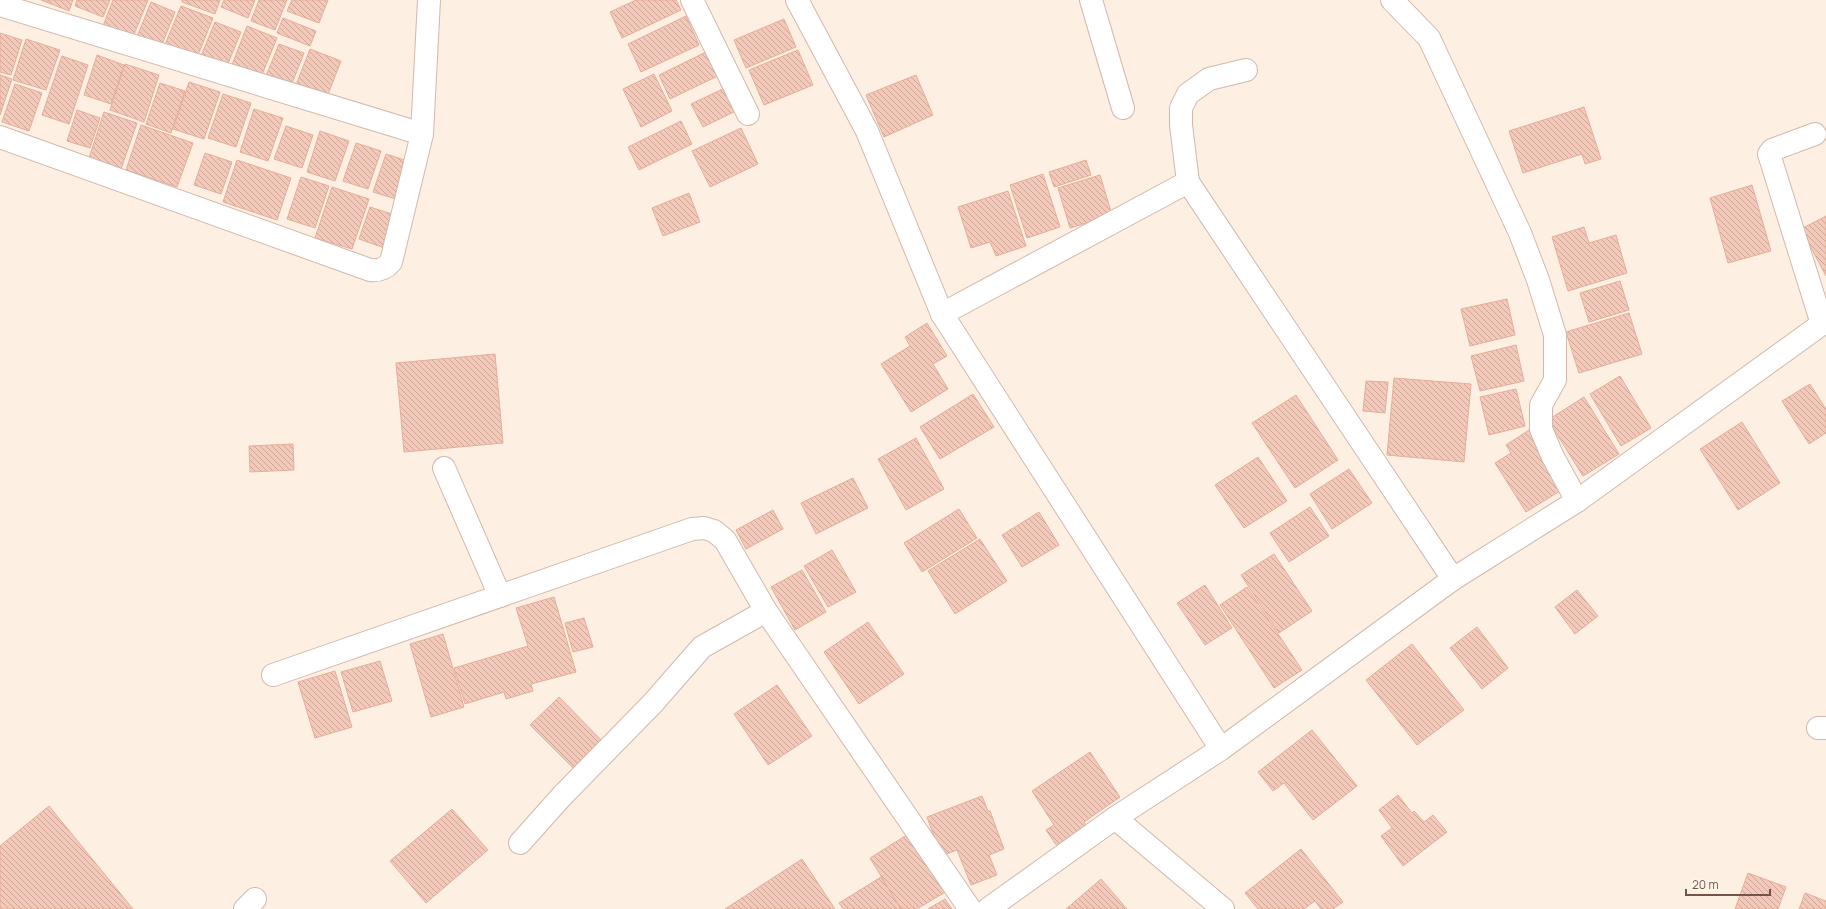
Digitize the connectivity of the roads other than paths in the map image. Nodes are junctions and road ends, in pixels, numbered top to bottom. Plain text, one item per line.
1 (427, 0) edge
2 (692, 0) edge
3 (797, 0) edge
4 (1091, 0) edge
5 (1392, 0) edge
6 (0, 5) edge
7 (1246, 70) dead end
8 (1123, 108) dead end
9 (748, 114) dead end
10 (422, 134) junction
11 (1815, 134) dead end
12 (0, 137) edge
13 (1188, 182) junction
14 (942, 314) junction
15 (1824, 322) edge
16 (444, 468) dead end
17 (1577, 501) junction
18 (1453, 578) junction
19 (500, 596) junction
20 (766, 611) junction
21 (273, 675) dead end
22 (1221, 749) junction
23 (1115, 818) junction
24 (520, 843) dead end
25 (970, 909) edge
26 (988, 909) edge
27 (1223, 909) edge

1 - 10 street
2 - 9 street
3 - 14 street
4 - 8 street
5 - 17 street
6 - 10 street
7 - 13 street
10 - 12 street
11 - 15 street
13 - 14 street
13 - 18 street
14 - 22 street
15 - 17 street
16 - 19 street
17 - 18 street
18 - 22 street
19 - 20 street
19 - 21 street
20 - 24 street
20 - 25 street
22 - 23 street
23 - 26 street
23 - 27 street

